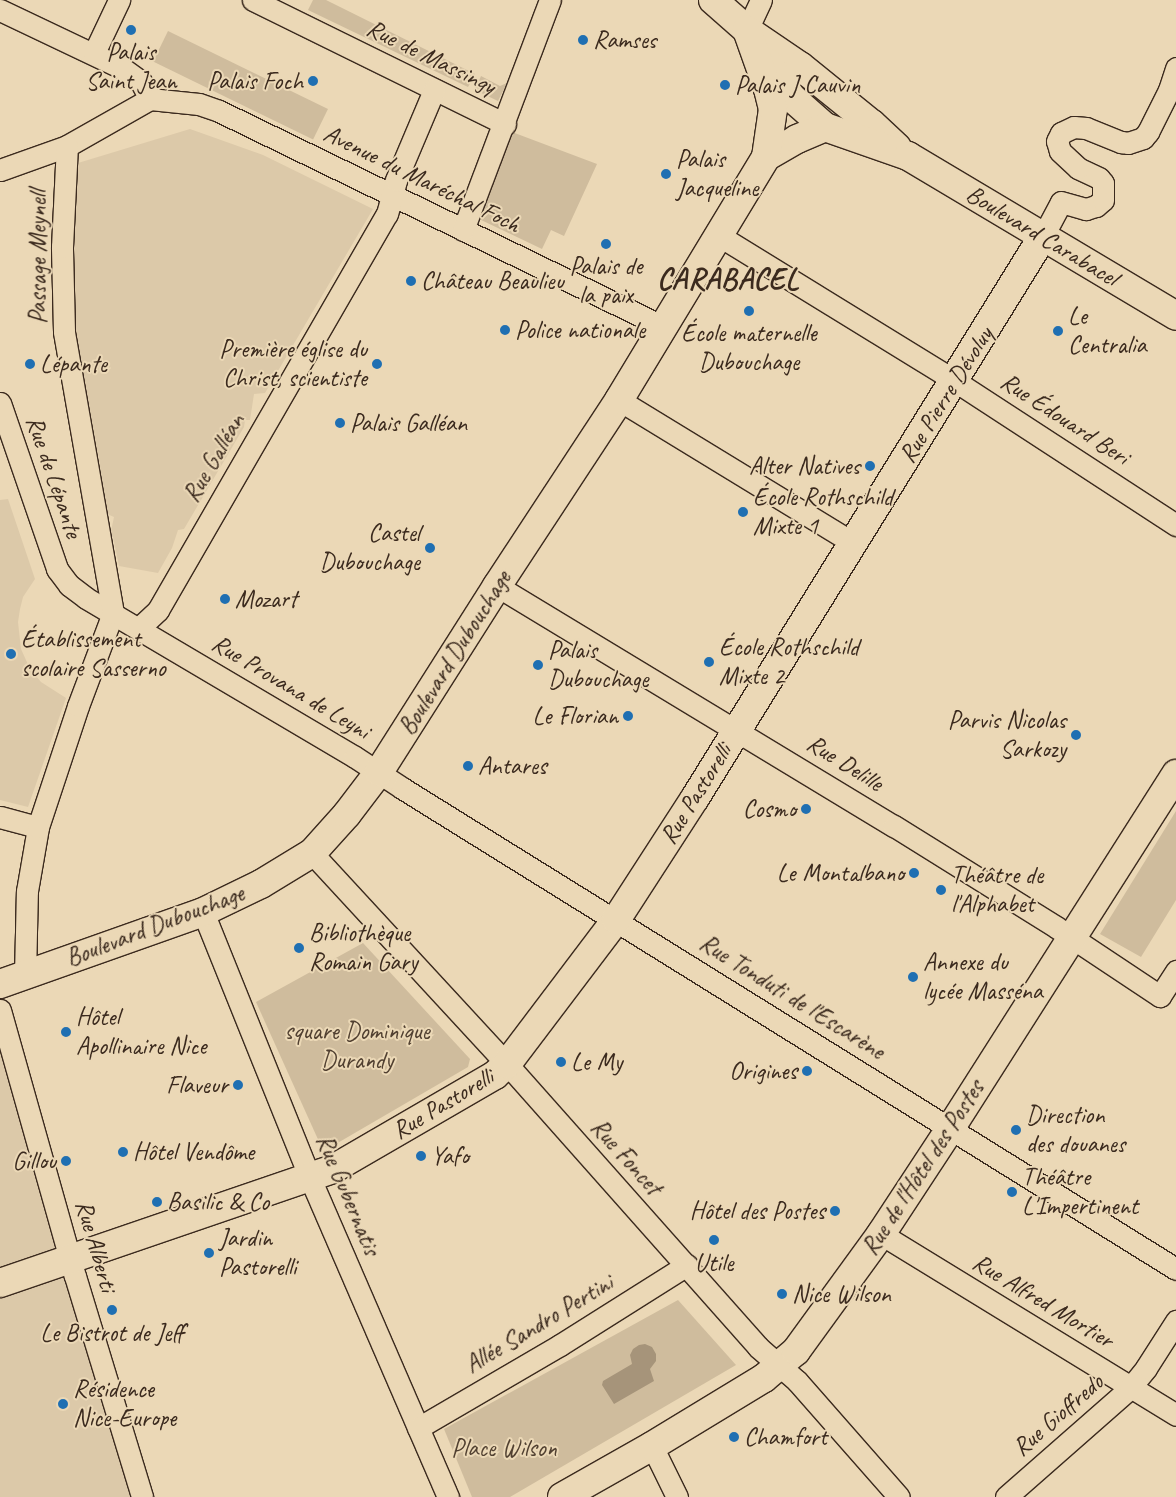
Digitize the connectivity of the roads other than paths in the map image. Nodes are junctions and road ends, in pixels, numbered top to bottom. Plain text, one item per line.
1 (119, 0) edge
2 (253, 0) edge
3 (550, 0) edge
4 (713, 0) edge
5 (760, 0) edge
6 (0, 10) edge
7 (747, 30) junction
8 (94, 54) junction
9 (1176, 68) edge
10 (434, 90) junction
11 (150, 100) junction
12 (505, 124) junction
13 (826, 127) junction
14 (67, 146) junction
15 (908, 156) junction
16 (766, 157) junction
17 (0, 170) edge
18 (392, 195) junction
19 (463, 230) junction
20 (718, 235) junction
21 (1043, 236) junction
22 (1176, 316) edge
23 (664, 327) junction
24 (955, 381) junction
25 (619, 400) junction
26 (0, 403) edge
27 (1176, 525) edge
28 (853, 544) junction
29 (57, 569) joint
30 (497, 586) junction
31 (113, 613) junction
32 (138, 628) junction
33 (736, 730) junction
34 (379, 772) junction
35 (1176, 774) edge
36 (0, 818) edge
37 (38, 827) junction
38 (312, 853) junction
39 (203, 912) junction
40 (616, 920) junction
41 (1072, 937) junction
42 (1176, 971) edge
43 (25, 976) junction
44 (0, 984) edge
45 (0, 1010) edge
46 (507, 1064) junction
47 (950, 1129) junction
48 (310, 1178) junction
49 (881, 1234) junction
50 (71, 1259) junction
51 (687, 1265) junction
52 (1176, 1269) edge
53 (0, 1283) edge
54 (1176, 1321) edge
55 (780, 1366) junction
56 (1130, 1388) junction
57 (1176, 1415) edge
58 (418, 1428) junction
59 (652, 1446) junction
60 (142, 1497) edge
61 (448, 1497) edge
62 (562, 1497) edge
63 (677, 1497) edge
64 (899, 1497) edge
65 (1006, 1497) edge

1 - 8 street
2 - 10 street, Rue de Massingy
3 - 12 street
4 - 7 main road
5 - 7 street
6 - 8 street
7 - 13 main road, Boulevard Carabacel
7 - 15 main road, Boulevard Carabacel
7 - 16 main road, Boulevard Dubouchage
8 - 11 street
9 - 21 street
10 - 12 street, Rue de Massingy
10 - 18 street, Rue Galléan
11 - 14 street
11 - 18 street, Avenue du Maréchal Foch
12 - 19 street
13 - 15 main road, Boulevard Carabacel
13 - 16 main road, Boulevard Dubouchage
14 - 17 street
14 - 31 street, Passage Meynell
15 - 21 main road, Boulevard Carabacel
16 - 20 main road, Boulevard Dubouchage
18 - 19 street, Avenue du Maréchal Foch
18 - 32 street, Rue Galléan
19 - 23 street, Avenue du Maréchal Foch
20 - 23 main road, Boulevard Dubouchage
20 - 24 street, Rue Édouard Beri
21 - 22 main road, Boulevard Carabacel
21 - 24 main road, Rue Pierre Dévoluy
23 - 25 main road, Boulevard Dubouchage
24 - 27 street, Rue Édouard Beri
24 - 28 main road, Rue Pierre Dévoluy
25 - 28 street
25 - 30 main road, Boulevard Dubouchage
26 - 29 street, Rue de Lépante
28 - 33 main road, Rue Pierre Dévoluy
29 - 31 street, Rue Provana de Leyni
30 - 33 street, Rue Delille
30 - 34 main road, Boulevard Dubouchage
31 - 32 street, Rue Provana de Leyni
31 - 37 street
32 - 34 street, Rue Provana de Leyni
33 - 40 main road, Rue Pastorelli
33 - 41 street, Rue Delille
34 - 38 main road, Boulevard Dubouchage
34 - 40 street, Rue Tonduti de l'Escarène
35 - 41 main road, Rue de l'Hôtel des Postes
36 - 37 street
37 - 43 street
38 - 39 main road, Boulevard Dubouchage
38 - 46 street, Rue Foncet
39 - 43 main road, Boulevard Dubouchage
39 - 48 street, Rue Gubernatis
40 - 46 main road, Rue Pastorelli
40 - 47 street, Rue Tonduti de l'Escarène
41 - 42 street, Rue Delille
41 - 47 main road, Rue de l'Hôtel des Postes
43 - 44 main road, Boulevard Dubouchage
45 - 50 street, Rue Alberti
46 - 48 main road, Rue Pastorelli
46 - 51 street, Rue Foncet
47 - 49 main road, Rue de l'Hôtel des Postes
47 - 52 street, Rue Tonduti de l'Escarène
48 - 50 main road, Rue Pastorelli
48 - 58 street, Rue Gubernatis
49 - 55 main road, Rue de l'Hôtel des Postes
49 - 56 street, Rue Alfred Mortier
50 - 53 main road, Rue Pastorelli
50 - 60 street, Rue Alberti
51 - 55 street, Rue Foncet
51 - 58 street, Allée Sandro Pertini
54 - 56 street, Rue Gioffredo
55 - 59 main road, Rue de l'Hôtel des Postes
55 - 64 street, Rue Foncet
56 - 57 street, Rue Alfred Mortier
56 - 65 street, Rue Gioffredo
58 - 61 street, Rue Gubernatis
59 - 62 main road, Rue de l'Hôtel des Postes
59 - 63 street

